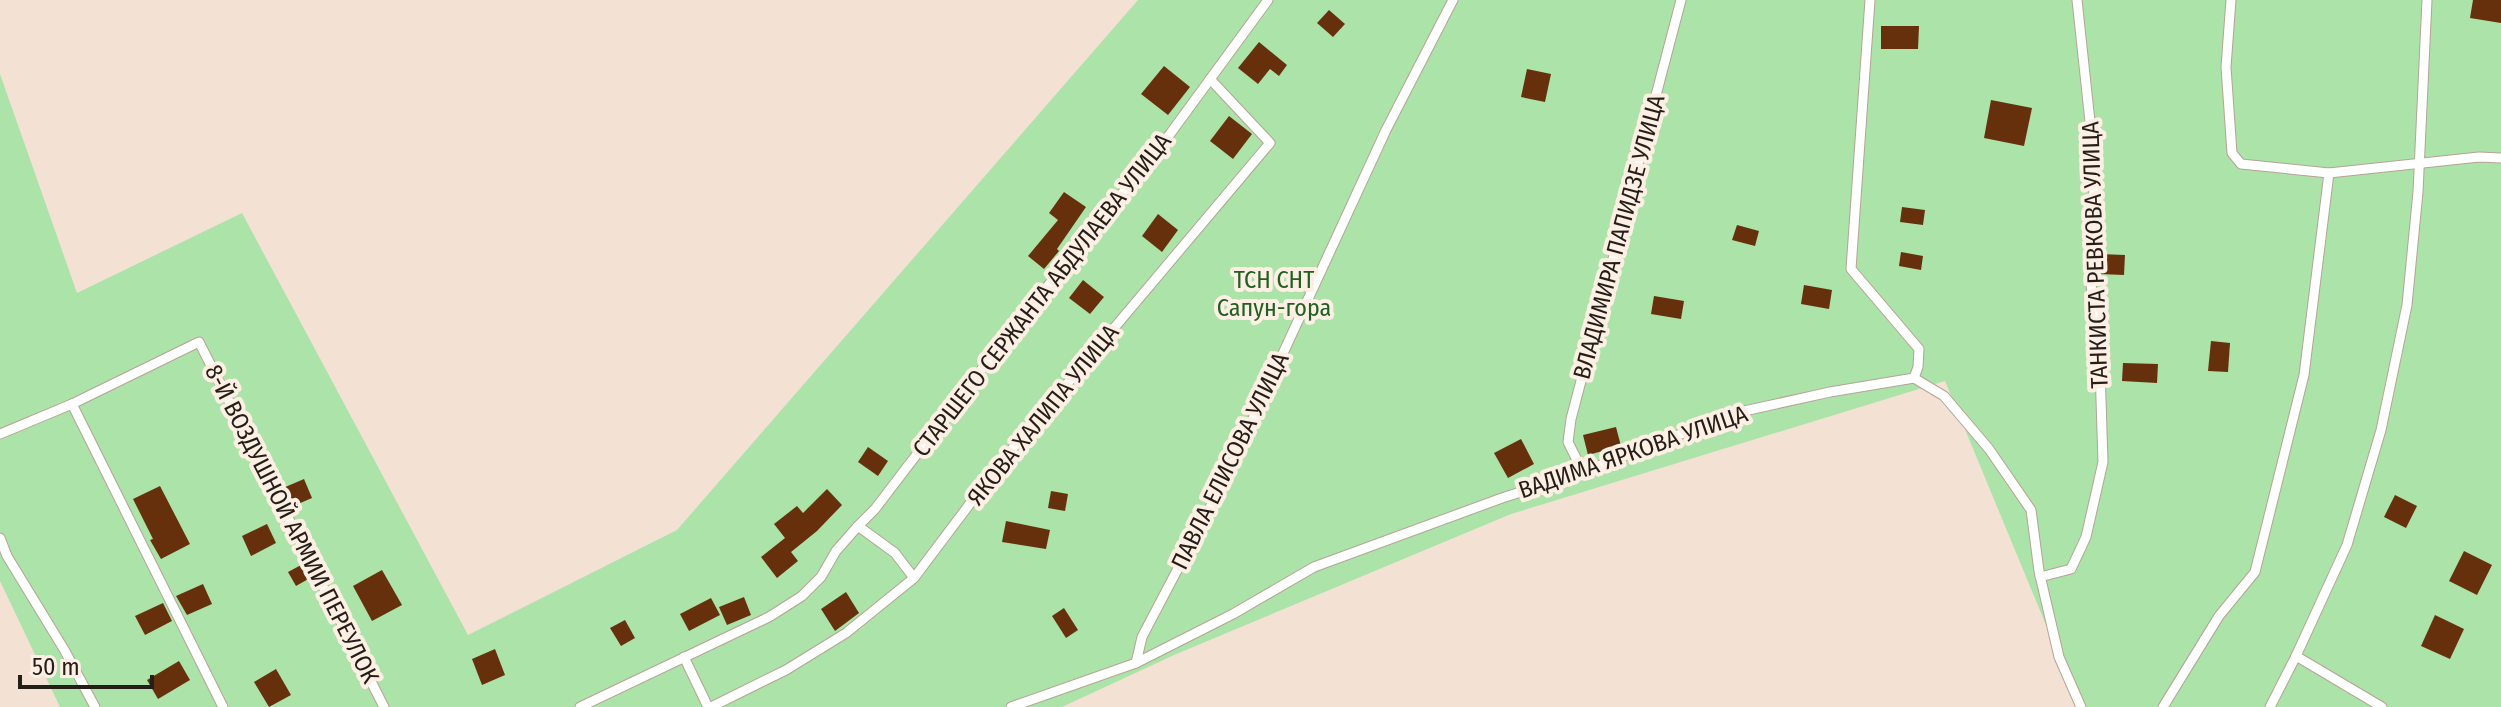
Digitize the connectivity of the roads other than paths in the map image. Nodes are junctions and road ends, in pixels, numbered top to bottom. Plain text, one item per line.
1 (1268, 0) edge
2 (1453, 0) edge
3 (1681, 0) edge
4 (1870, 0) edge
5 (2077, 0) edge
6 (2231, 0) edge
7 (2427, 0) edge
8 (1210, 79) junction
9 (2501, 158) edge
10 (2419, 164) junction
11 (2329, 173) junction
12 (1914, 378) junction
13 (72, 404) junction
14 (0, 434) edge
15 (1583, 472) junction
16 (858, 526) junction
17 (0, 538) edge
18 (2040, 577) junction
19 (914, 578) junction
20 (2296, 656) junction
21 (684, 657) junction
22 (1136, 663) junction
23 (714, 706) edge
24 (95, 707) edge
25 (223, 707) edge
26 (384, 707) edge
27 (580, 707) edge
28 (1011, 707) edge
29 (2081, 707) edge
30 (2163, 707) edge
31 (2270, 707) edge
32 (2382, 707) edge

1 - 8 lane, СТАРШЕГО СЕРЖАНТА АБДУЛАЕВА УЛИЦА
2 - 22 lane, ПАВЛА ЕЛИСОВА УЛИЦА
3 - 15 lane, ВЛАДИМИРА ПАПИДЗЕ УЛИЦА
4 - 12 lane
5 - 18 lane, ТАНКИСТА РЕВКОВА УЛИЦА
6 - 11 lane
7 - 10 lane
8 - 16 lane, СТАРШЕГО СЕРЖАНТА АБДУЛАЕВА УЛИЦА
8 - 19 lane, ЯКОВА ХАЛИПА УЛИЦА
9 - 10 lane
10 - 11 lane
10 - 20 lane
11 - 30 lane
12 - 15 lane, ВАДИМА ЯРКОВА УЛИЦА
12 - 18 lane
13 - 14 lane
13 - 25 lane
13 - 26 lane, 8-Й ВОЗДУШНОЙ АРМИИ ПЕРЕУЛОК
15 - 22 lane, ВАДИМА ЯРКОВА УЛИЦА
16 - 19 lane
16 - 21 lane
17 - 24 lane
18 - 29 lane
19 - 23 lane, ЯКОВА ХАЛИПА УЛИЦА
20 - 31 lane
20 - 32 lane
21 - 23 lane
21 - 27 lane
22 - 28 lane, ВАДИМА ЯРКОВА УЛИЦА

